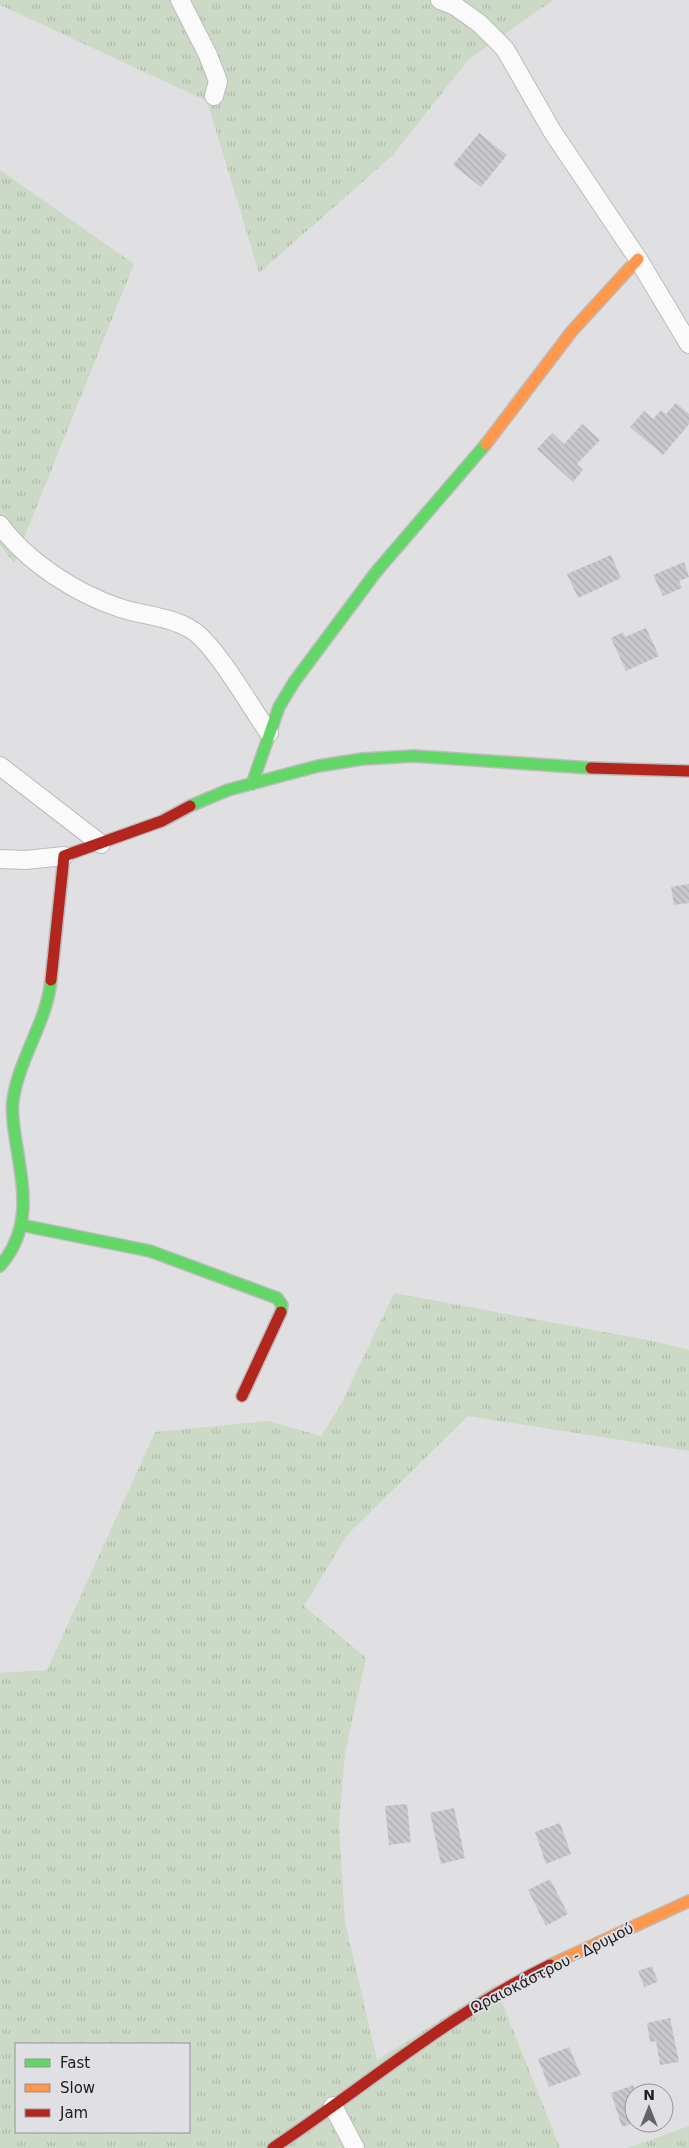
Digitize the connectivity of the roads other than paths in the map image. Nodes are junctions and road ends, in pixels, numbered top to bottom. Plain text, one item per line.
1 (180, 0) edge
2 (440, 0) edge
3 (214, 96) dead end
4 (638, 259) junction
5 (689, 344) edge
6 (0, 526) edge
7 (269, 733) junction
8 (0, 766) edge
9 (689, 772) edge
10 (252, 784) junction
11 (102, 844) junction
12 (64, 856) junction
13 (0, 860) edge
14 (21, 1225) junction
15 (0, 1266) edge
16 (242, 1396) dead end
17 (689, 1901) edge
18 (333, 2106) junction
19 (273, 2148) edge
20 (355, 2148) edge

1 - 3 street
2 - 4 street
4 - 5 street
4 - 7 street
6 - 7 street
7 - 10 street
8 - 11 street
9 - 10 street
10 - 11 street
11 - 12 street
12 - 13 street
12 - 14 street
14 - 15 street
14 - 16 street
17 - 18 street, Ωραιοκάστρου - Δρυμού
18 - 19 street, Ωραιοκάστρου - Δρυμού
18 - 20 street

